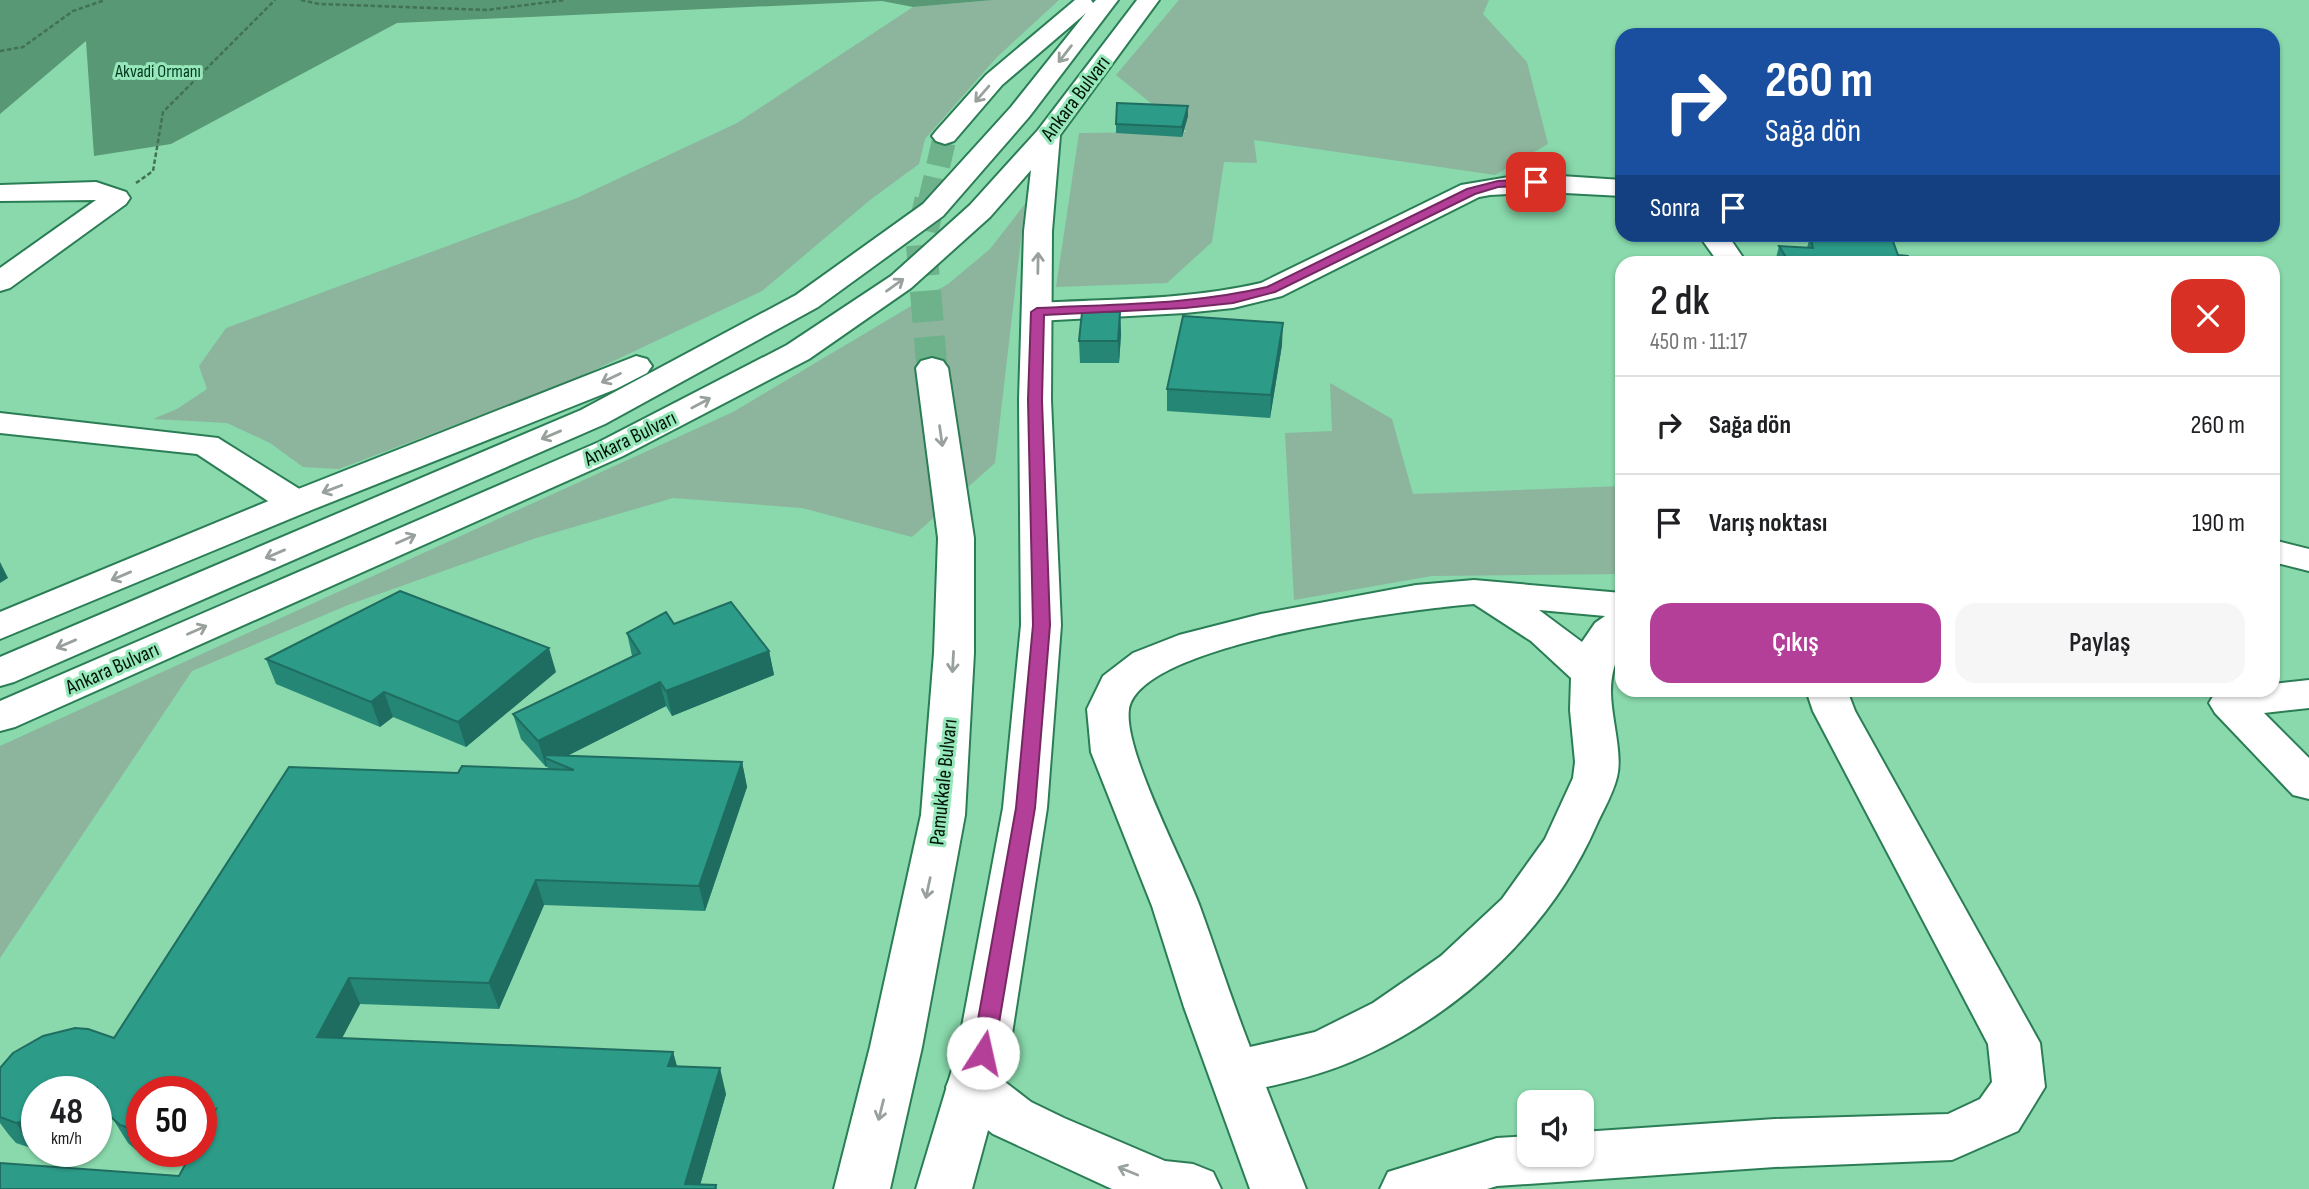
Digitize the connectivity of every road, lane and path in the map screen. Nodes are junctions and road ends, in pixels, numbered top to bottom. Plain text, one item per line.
1 (105, 0) edge
2 (275, 0) edge
3 (301, 0) edge
4 (565, 0) edge
5 (1087, 0) edge
6 (1107, 0) edge
7 (1148, 0) edge
8 (0, 51) edge
9 (1047, 135) junction
10 (945, 136) tunnel mouth
11 (984, 155) junction
12 (1615, 188) edge
13 (0, 192) edge
14 (116, 198) junction
15 (0, 282) edge
16 (1037, 312) junction
17 (932, 368) tunnel mouth
18 (0, 424) edge
19 (296, 503) junction
20 (2280, 553) edge
21 (2309, 560) edge
22 (1474, 592) junction
23 (1615, 604) edge
24 (0, 626) edge
25 (1615, 628) edge
26 (0, 673) edge
27 (1591, 675) junction
28 (2309, 694) edge
29 (1829, 697) edge
30 (0, 717) edge
31 (2309, 784) edge
32 (1235, 1072) junction
33 (972, 1087) junction
34 (862, 1189) edge
35 (944, 1189) edge
36 (1193, 1189) edge
37 (1278, 1189) edge
38 (1408, 1189) edge

1 - 8 path
2 - 14 path
3 - 4 path
5 -> 10 main road
6 -> 11 main road, Ankara Bulvarı
7 - 9 main road, Ankara Bulvarı
16 -> 9 main road
30 -> 9 main road, Ankara Bulvarı
11 -> 19 main road
11 -> 26 main road, Ankara Bulvarı
12 - 16 main road
13 - 14 main road
14 - 15 main road
16 - 33 main road
17 -> 34 main road, Pamukkale Bulvarı
18 - 19 main road
19 -> 24 main road
20 - 21 main road
22 - 23 main road
22 - 27 main road
22 - 32 main road
25 - 27 main road
27 - 32 main road
28 - 31 main road
29 - 38 main road
32 - 37 main road
33 - 35 main road
36 -> 33 main road

